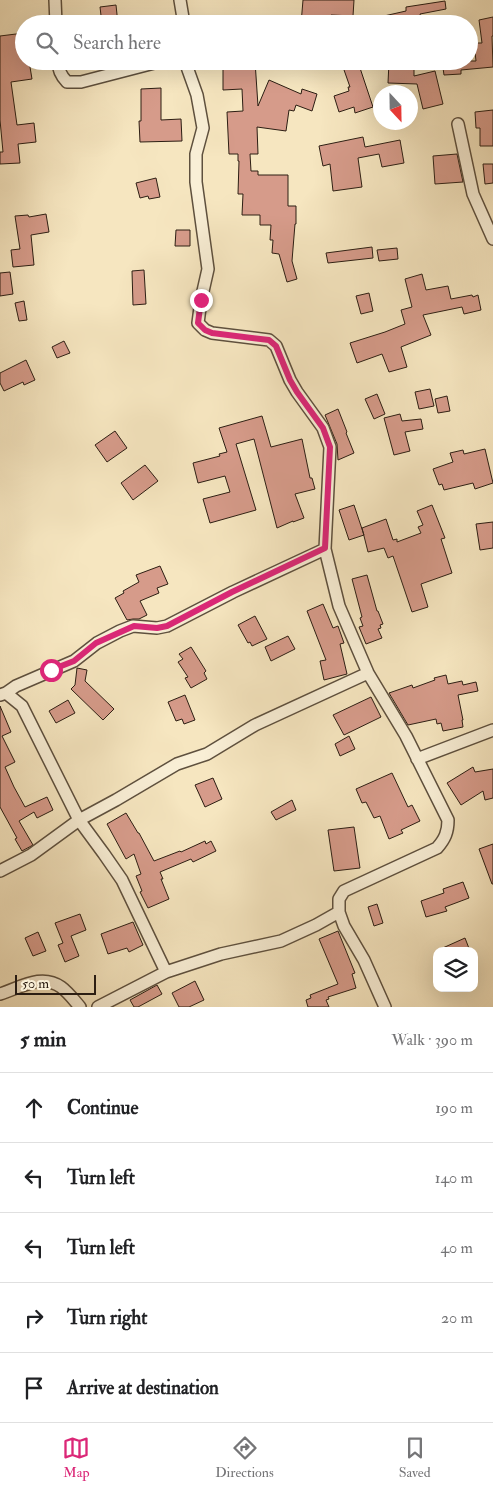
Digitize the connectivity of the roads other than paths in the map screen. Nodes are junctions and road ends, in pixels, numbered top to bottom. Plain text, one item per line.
1 (55, 0) edge
2 (180, 0) edge
3 (56, 15) edge
4 (182, 15) edge
5 (59, 70) edge
6 (127, 70) edge
7 (188, 70) edge
8 (458, 124) dead end
9 (493, 239) edge
10 (325, 548) junction
11 (368, 673) junction
12 (3, 694) edge
13 (493, 730) edge
14 (417, 759) junction
15 (79, 820) junction
16 (0, 871) edge
17 (339, 912) junction
18 (166, 972) junction
19 (0, 994) edge
20 (80, 1007) edge
21 (98, 1007) edge
22 (385, 1007) edge

1 - 3 street
2 - 4 street
5 - 6 street
7 - 10 street
8 - 9 street
10 - 11 street
10 - 12 street
11 - 14 street
11 - 15 street
12 - 15 street
13 - 14 street
14 - 17 street
15 - 16 street
15 - 18 street
17 - 18 street
17 - 22 street
18 - 21 street
19 - 20 street

